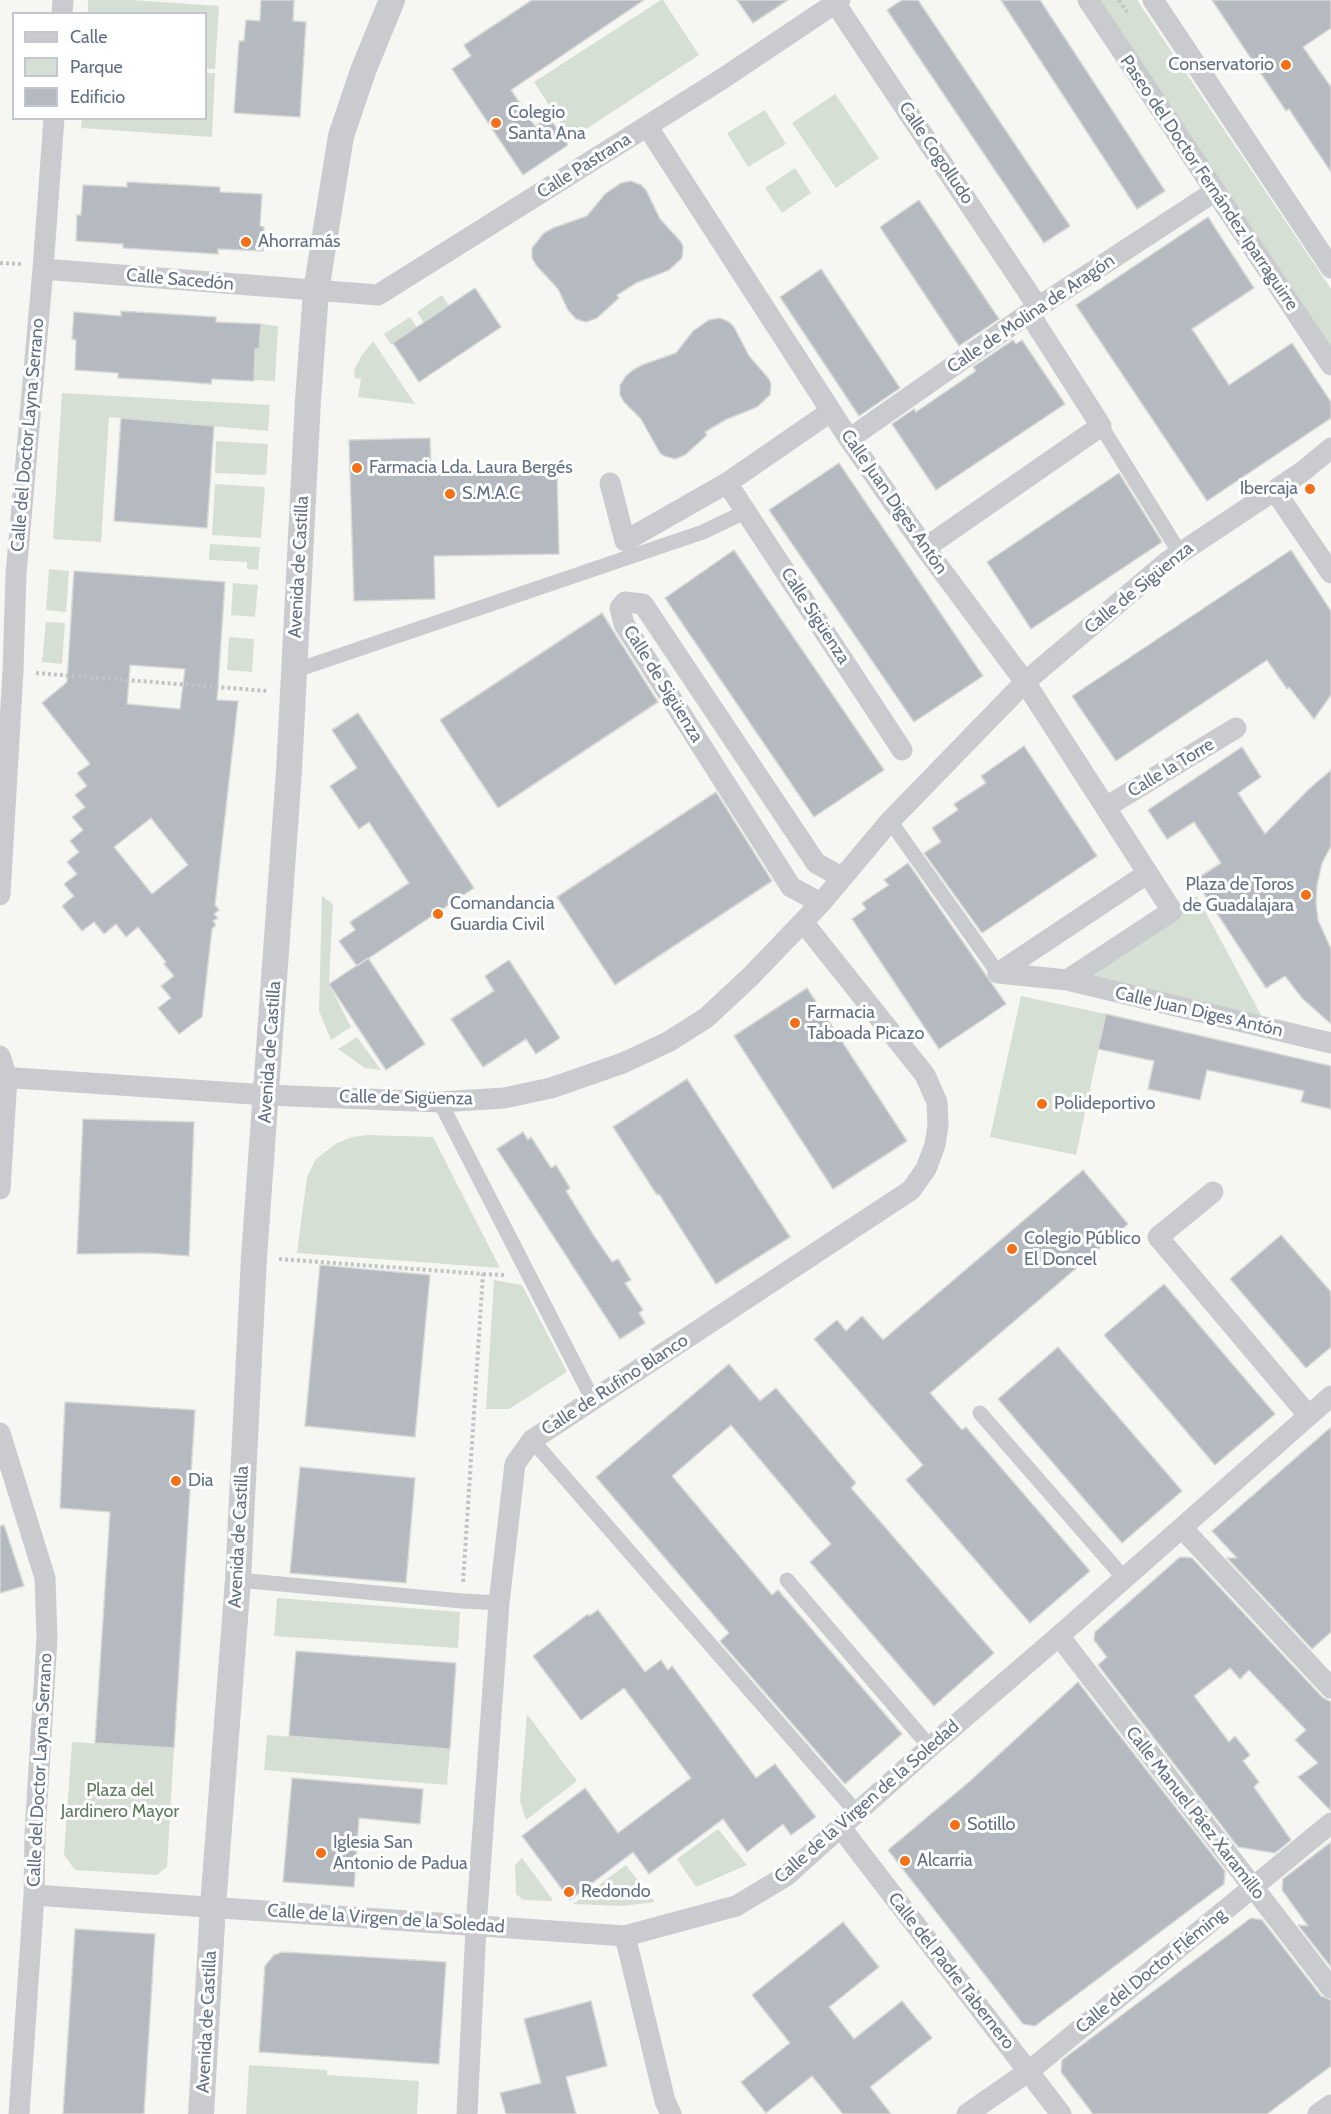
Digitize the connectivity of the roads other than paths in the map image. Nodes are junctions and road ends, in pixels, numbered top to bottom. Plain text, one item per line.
1 (392, 0) edge
2 (1088, 0) edge
3 (1153, 0) edge
4 (836, 1) edge
5 (54, 120) edge
6 (647, 126) junction
7 (1214, 192) junction
8 (1331, 268) edge
9 (43, 269) junction
10 (316, 291) junction
11 (1034, 310) junction
12 (1331, 365) edge
13 (830, 412) junction
14 (1101, 426) junction
15 (849, 439) junction
16 (1331, 448) edge
17 (1331, 461) edge
18 (1302, 472) junction
19 (610, 483) dead end
20 (727, 483) junction
21 (1275, 491) junction
22 (747, 511) junction
23 (925, 548) junction
24 (1180, 553) junction
25 (1331, 573) edge
26 (293, 682) junction
27 (1025, 682) junction
28 (1236, 728) dead end
29 (902, 750) dead end
30 (1106, 807) junction
31 (891, 821) junction
32 (1148, 873) junction
33 (841, 877) junction
34 (0, 895) edge
35 (821, 903) junction
36 (803, 922) junction
37 (998, 973) junction
38 (1067, 980) junction
39 (1331, 1043) edge
40 (0, 1056) edge
41 (3, 1077) edge
42 (267, 1095) junction
43 (440, 1102) junction
44 (0, 1189) edge
45 (1213, 1192) dead end
46 (1331, 1396) edge
47 (592, 1400) junction
48 (980, 1413) dead end
49 (1308, 1415) junction
50 (0, 1433) edge
51 (532, 1440) junction
52 (1182, 1528) junction
53 (1124, 1578) junction
54 (238, 1580) junction
55 (787, 1580) dead end
56 (499, 1603) junction
57 (1059, 1636) junction
58 (1331, 1688) edge
59 (930, 1747) junction
60 (857, 1813) junction
61 (1331, 1823) edge
62 (841, 1828) junction
63 (1252, 1888) junction
64 (34, 1895) junction
65 (213, 1906) junction
66 (476, 1927) junction
67 (625, 1936) junction
68 (1331, 1988) edge
69 (1029, 2071) junction
70 (1331, 2105) edge
71 (19, 2114) edge
72 (201, 2114) edge
73 (467, 2114) edge
74 (671, 2114) edge
75 (967, 2114) edge
76 (1061, 2114) edge
77 (1318, 2114) edge

1 - 10 street, Avenida de Castilla
2 - 7 street, Paseo del Doctor Fernández Iparraguirre
3 - 8 street
4 - 6 street, Calle Pastrana
4 - 11 street, Calle Cogolludo
5 - 9 street, Calle del Doctor Layna Serrano
6 - 10 street, Calle Pastrana
6 - 13 street, Calle Juan Diges Antón
7 - 11 street, Calle de Molina de Aragón
7 - 12 street, Paseo del Doctor Fernández Iparraguirre
9 - 10 street, Calle Sacedón
9 - 34 street, Calle del Doctor Layna Serrano
10 - 26 street, Avenida de Castilla
11 - 14 street, Calle Cogolludo
11 - 15 street, Calle de Molina de Aragón
13 - 15 street, Calle Juan Diges Antón
13 - 20 street
14 - 23 street
14 - 24 street
15 - 23 street, Calle Juan Diges Antón
16 - 18 street, Calle de Sigüenza
17 - 18 street, Calle de Sigüenza
18 - 21 street, Calle de Sigüenza
19 - 20 street
20 - 22 street, Calle Sigüenza
21 - 24 street, Calle de Sigüenza
21 - 25 street
22 - 26 street
22 - 29 street, Calle Sigüenza
23 - 27 street, Calle Juan Diges Antón
24 - 27 street, Calle de Sigüenza
26 - 42 street, Avenida de Castilla
27 - 30 street, Calle Juan Diges Antón
27 - 31 street, Calle de Sigüenza
28 - 30 street, Calle la Torre
30 - 32 street, Calle Juan Diges Antón
31 - 33 street, Calle de Sigüenza
31 - 37 street
32 - 37 street
32 - 38 street, Calle Juan Diges Antón
33 - 35 street, Calle de Sigüenza
33 - 35 street, Calle de Sigüenza
35 - 36 street, Calle de Sigüenza
36 - 43 street, Calle de Sigüenza
36 - 47 street, Calle de Rufino Blanco
37 - 38 street, Calle Juan Diges Antón
38 - 39 street, Calle Juan Diges Antón
40 - 41 street
41 - 42 street, Calle de Sigüenza
41 - 44 street
42 - 43 street, Calle de Sigüenza
42 - 54 street, Avenida de Castilla
43 - 47 street
45 - 49 street
46 - 49 street, Calle de la Virgen de la Soledad
47 - 51 street, Calle de Rufino Blanco
48 - 53 street
49 - 52 street, Calle de la Virgen de la Soledad
50 - 64 street, Calle del Doctor Layna Serrano
51 - 56 street, Calle de Rufino Blanco
51 - 60 street
52 - 53 street, Calle de la Virgen de la Soledad
52 - 58 street
53 - 57 street, Calle de la Virgen de la Soledad
54 - 56 street
54 - 65 street, Avenida de Castilla
55 - 59 street
56 - 66 street, Calle de Rufino Blanco
57 - 59 street, Calle de la Virgen de la Soledad
57 - 63 street, Calle Manuel Páez Xaramillo
59 - 60 street, Calle de la Virgen de la Soledad
60 - 62 street, Calle de la Virgen de la Soledad
61 - 63 street, Calle del Doctor Fléming
62 - 67 street, Calle de la Virgen de la Soledad
62 - 69 street, Calle del Padre Tabernero
63 - 68 street, Calle Manuel Páez Xaramillo
63 - 69 street, Calle del Doctor Fléming
64 - 65 street, Calle de la Virgen de la Soledad
64 - 71 street, Calle del Doctor Layna Serrano
65 - 66 street, Calle de la Virgen de la Soledad
65 - 72 street, Avenida de Castilla
66 - 67 street, Calle de la Virgen de la Soledad
66 - 73 street, Calle de Rufino Blanco
67 - 74 street
69 - 75 street, Calle del Doctor Fléming
69 - 76 street, Calle del Padre Tabernero
70 - 77 street

